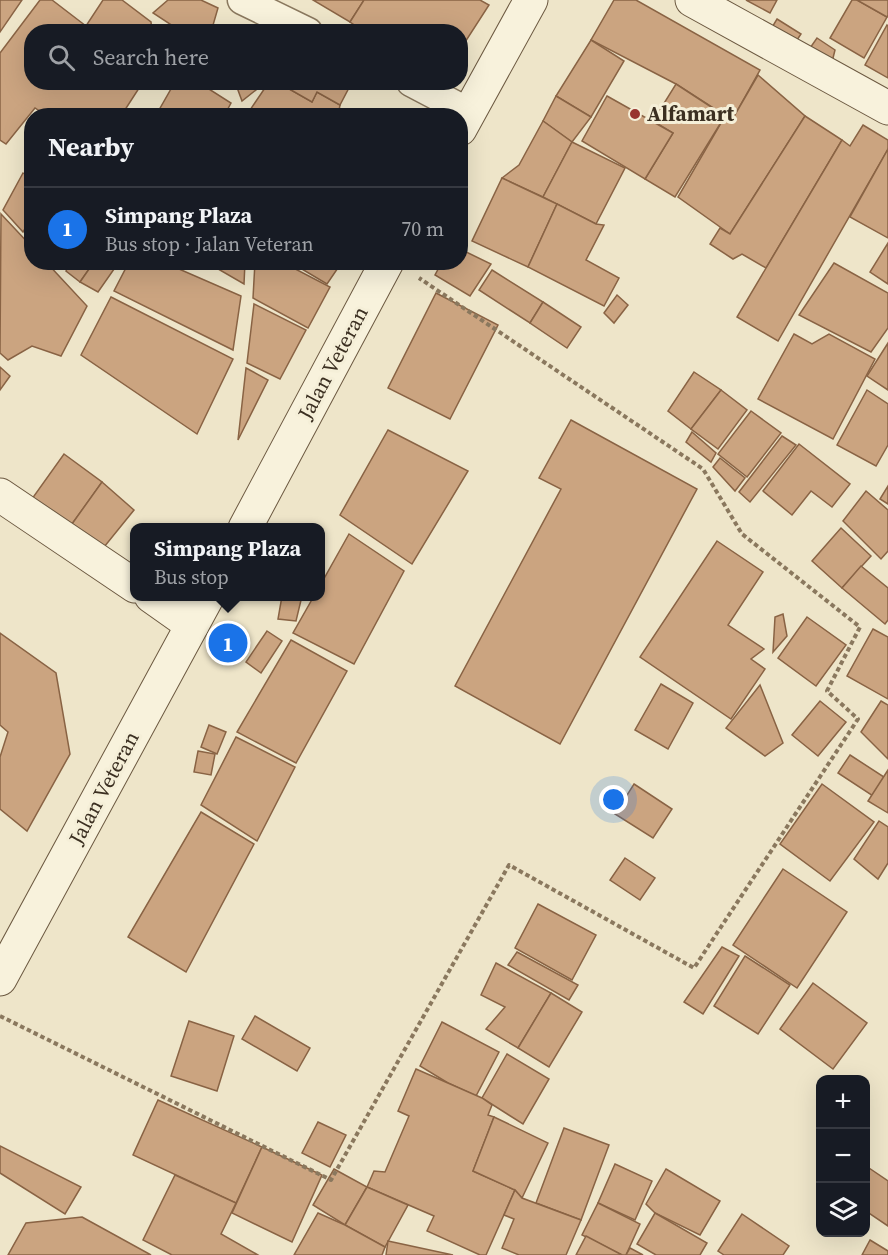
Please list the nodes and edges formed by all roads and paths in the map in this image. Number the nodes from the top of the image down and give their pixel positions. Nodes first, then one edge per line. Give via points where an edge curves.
1 (242, 0) edge
2 (531, 0) edge
3 (692, 0) edge
4 (292, 24) edge
5 (422, 90) edge
6 (447, 108) edge
7 (888, 108) edge
8 (468, 116) edge
9 (383, 270) edge
10 (416, 276) dead end
11 (0, 495) edge
12 (248, 523) edge
13 (130, 583) edge
14 (157, 601) edge
15 (206, 601) edge
16 (192, 625) junction
17 (0, 979) edge
18 (0, 1016) edge

1 - 4 street
2 - 8 main road
3 - 7 main road
5 - 6 street
9 - 12 main road, Jalan Veteran
10 - 18 path via 703,470 742,534 860,627 827,691 858,719 694,968 509,866 331,1180
11 - 13 main road
14 - 16 main road
15 - 16 main road, Jalan Veteran
16 - 17 main road, Jalan Veteran

